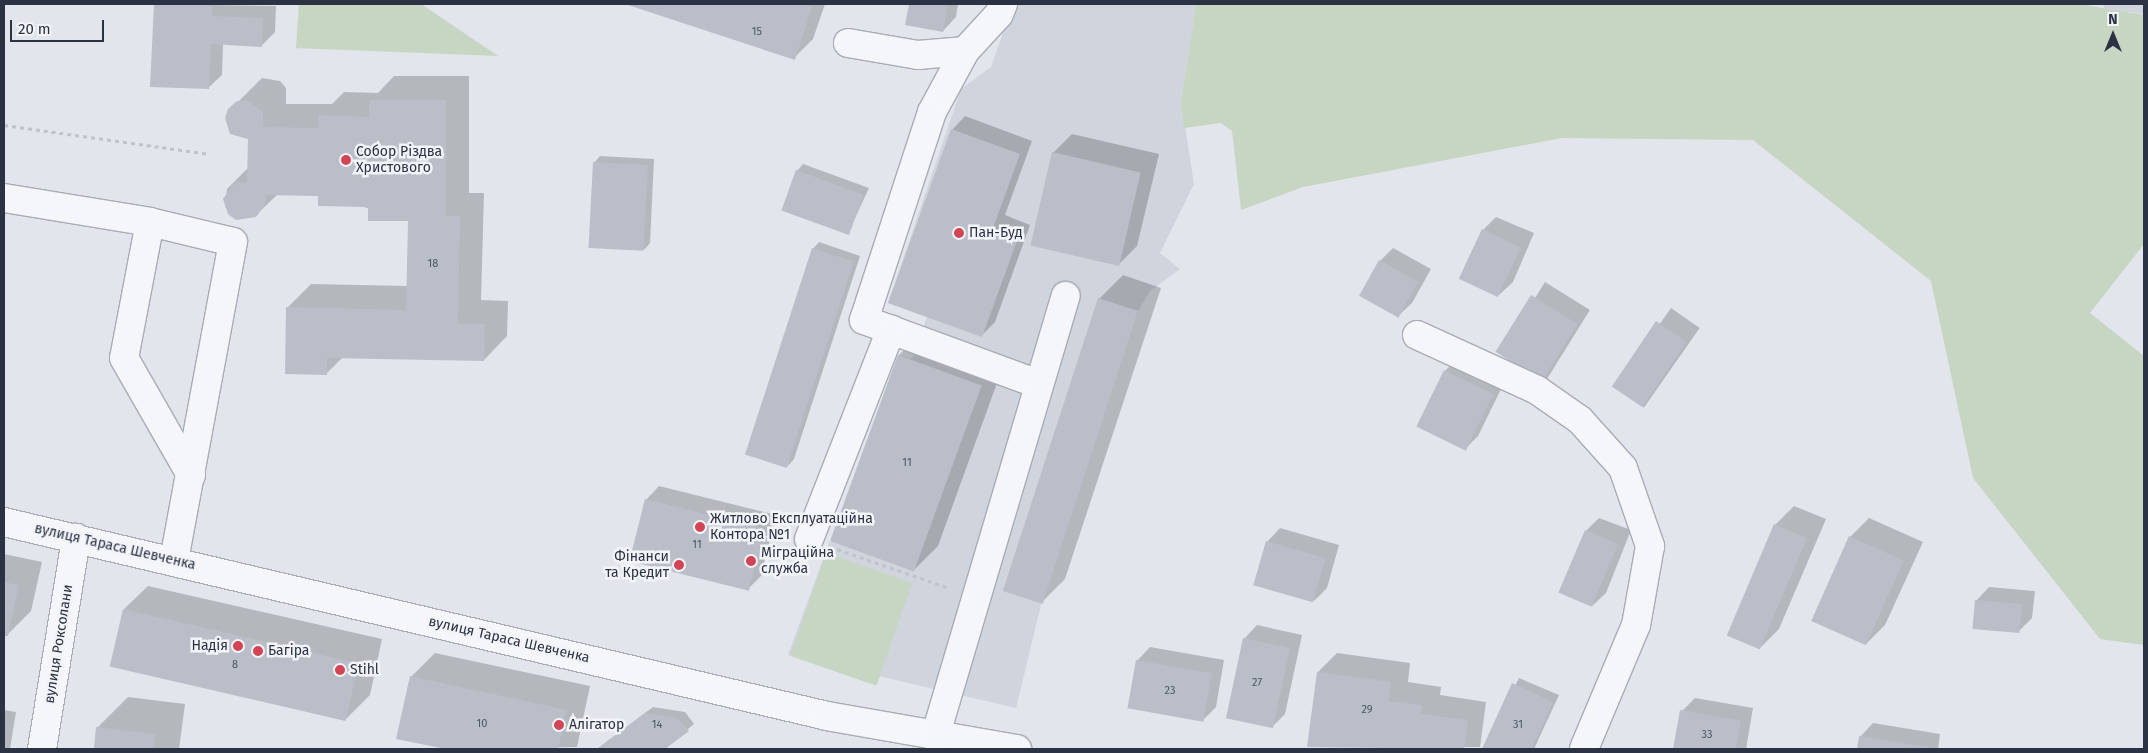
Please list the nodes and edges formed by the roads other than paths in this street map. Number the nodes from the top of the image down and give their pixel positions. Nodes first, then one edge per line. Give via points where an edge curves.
1 (1002, 4) edge
2 (848, 43) dead end
3 (965, 51) junction
4 (4, 198) edge
5 (150, 222) junction
6 (1066, 296) dead end
7 (891, 330) junction
8 (1418, 335) dead end
9 (1038, 384) junction
10 (191, 476) junction
11 (4, 522) edge
12 (76, 538) junction
13 (809, 539) road end
14 (174, 560) junction
15 (936, 737) junction
16 (42, 749) edge
17 (1017, 749) edge
18 (1584, 749) edge

1 - 3 street via 999,14
2 - 3 street via 918,55
3 - 7 street via 932,112 864,320
4 - 5 street
5 - 10 street via 124,358
5 - 10 street via 233,242
6 - 9 street
7 - 9 street
7 - 13 street
8 - 18 street via 1537,390 1580,420 1623,468 1650,546 1636,625
9 - 15 street
10 - 14 street
11 - 12 street, вулиця Тараса Шевченка
12 - 14 street, вулиця Тараса Шевченка
12 - 16 street, вулиця Роксолани
14 - 15 street, вулиця Тараса Шевченка via 827,716
15 - 17 street, вулиця Тараса Шевченка

